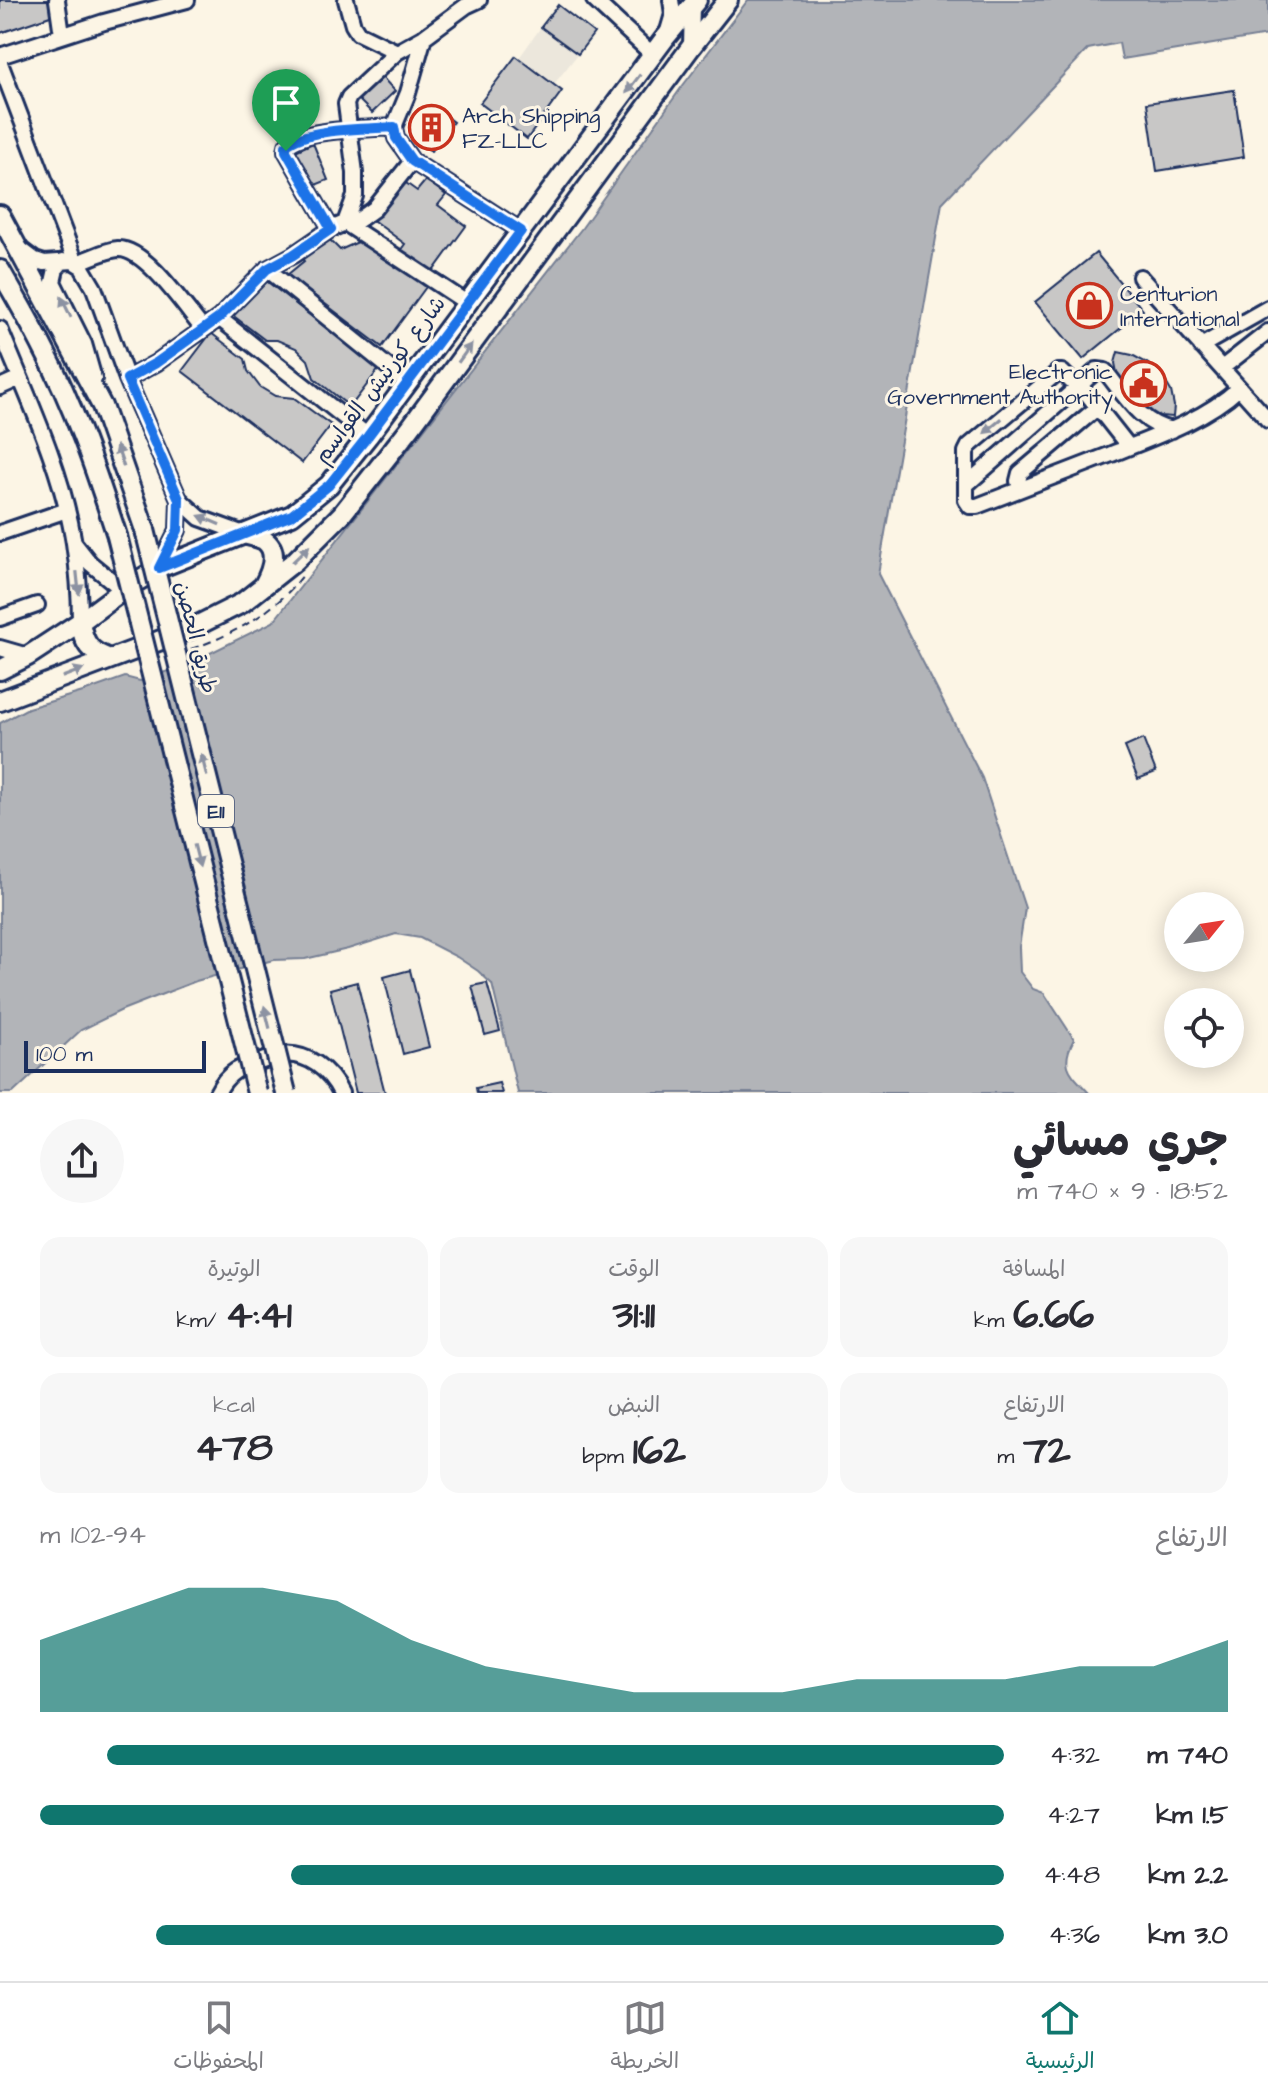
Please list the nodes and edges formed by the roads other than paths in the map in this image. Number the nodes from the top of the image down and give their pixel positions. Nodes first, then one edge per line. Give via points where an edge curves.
1 (57, 0) edge
2 (187, 0) edge
3 (346, 0) edge
4 (479, 0) edge
5 (594, 0) edge
6 (671, 0) edge
7 (728, 0) edge
8 (693, 2) edge
9 (162, 3) edge
10 (62, 35) junction
11 (424, 37) junction
12 (665, 38) junction
13 (691, 47) junction
14 (397, 52) junction
15 (653, 55) junction
16 (0, 56) edge
17 (0, 63) edge
18 (394, 127) junction
19 (349, 131) junction
20 (412, 161) junction
21 (0, 215) edge
22 (338, 226) junction
23 (521, 231) junction
24 (17, 247) junction
25 (70, 262) junction
26 (267, 269) junction
27 (0, 270) edge
28 (1140, 277) dead end
29 (0, 294) edge
30 (467, 303) junction
31 (1268, 308) edge
32 (219, 318) junction
33 (0, 329) edge
34 (203, 329) junction
35 (1268, 332) edge
36 (1201, 346) junction
37 (1222, 368) junction
38 (20, 378) junction
39 (127, 379) junction
40 (408, 383) junction
41 (1078, 386) junction
42 (0, 387) edge
43 (1239, 388) junction
44 (102, 406) junction
45 (1098, 407) junction
46 (1268, 420) edge
47 (1173, 430) junction
48 (368, 436) junction
49 (1129, 447) junction
50 (966, 485) junction
51 (1021, 489) junction
52 (179, 499) junction
53 (67, 510) junction
54 (0, 533) edge
55 (244, 534) junction
56 (117, 536) junction
57 (74, 543) junction
58 (159, 568) junction
59 (263, 588) junction
60 (123, 590) junction
61 (37, 605) dead end
62 (0, 618) edge
63 (80, 622) junction
64 (0, 648) edge
65 (28, 656) junction
66 (110, 659) junction
67 (0, 670) edge
68 (0, 701) edge
69 (217, 1093) edge
70 (257, 1093) edge
71 (286, 1093) edge
72 (341, 1093) edge

1 - 10 street
2 - 9 street
3 - 14 street via 358,33
4 - 11 street
5 - 15 street
6 - 12 street via 673,14
7 - 13 main road
8 - 12 main road, شارع كورنيش القواسم
8 - 13 street
9 - 10 street
10 - 16 street
11 - 14 street
11 - 18 street
12 - 15 main road, شارع كورنيش القواسم
59 -> 13 main road via 342,514
14 - 19 street via 349,97
15 -> 23 main road, شارع كورنيش القواسم
17 - 25 street
18 - 19 street
18 - 20 street
19 - 22 street via 355,196
19 - 22 street via 328,131 286,146
20 - 22 street via 374,209 356,222
20 - 23 street
21 - 24 main road, طريق الحصن / E11
22 - 26 street
22 - 30 street
23 - 30 main road, شارع كورنيش القواسم
24 - 25 street via 44,263
24 - 44 main road, طريق الحصن / E11
25 - 34 street via 115,249 131,253 154,268
25 - 39 street via 89,276
44 -> 25 street via 84,344 53,282 56,269
26 - 32 street
26 - 40 street
27 - 56 main road, E11 via 70,407
28 - 36 street
29 - 56 main road via 36,353
30 - 40 main road, شارع كورنيش القواسم
31 - 36 street
32 - 34 street
32 - 48 street
33 - 38 street
34 - 39 street
35 - 37 street
36 - 37 street
37 - 43 street
38 - 42 street
38 - 53 street
39 - 52 street
40 - 48 main road, شارع كورنيش القواسم
41 - 45 street
41 - 47 street via 1103,370 1147,420
41 - 50 street
41 -> 50 street via 1056,373 969,446
43 - 46 street
43 - 47 street
71 -> 44 main road, طريق الحصن / E11, bridge via 145,530
45 - 49 street
45 - 51 street via 1020,473
47 - 49 street
48 - 55 main road, شارع كورنيش القواسم via 329,485 292,515
49 - 51 street
50 - 51 street via 966,500 973,507
55 -> 52 street via 200,518
52 - 58 street via 178,530
53 - 54 street
53 - 57 street
55 - 58 main road, شارع كورنيش القواسم
55 - 59 main road via 270,547 272,570
56 -> 70 main road, E11, bridge
57 - 60 street
57 -> 63 street
58 - 60 main road, شارع كورنيش القواسم
59 - 66 main road via 190,629
60 - 63 main road, شارع كورنيش القواسم
61 - 62 street
63 - 65 main road, شارع كورنيش القواسم
63 - 66 main road via 86,645
64 - 65 street
65 - 67 main road, شارع كورنيش القواسم
68 -> 66 main road
69 - 72 street via 238,1068 283,1054 307,1058 326,1070

